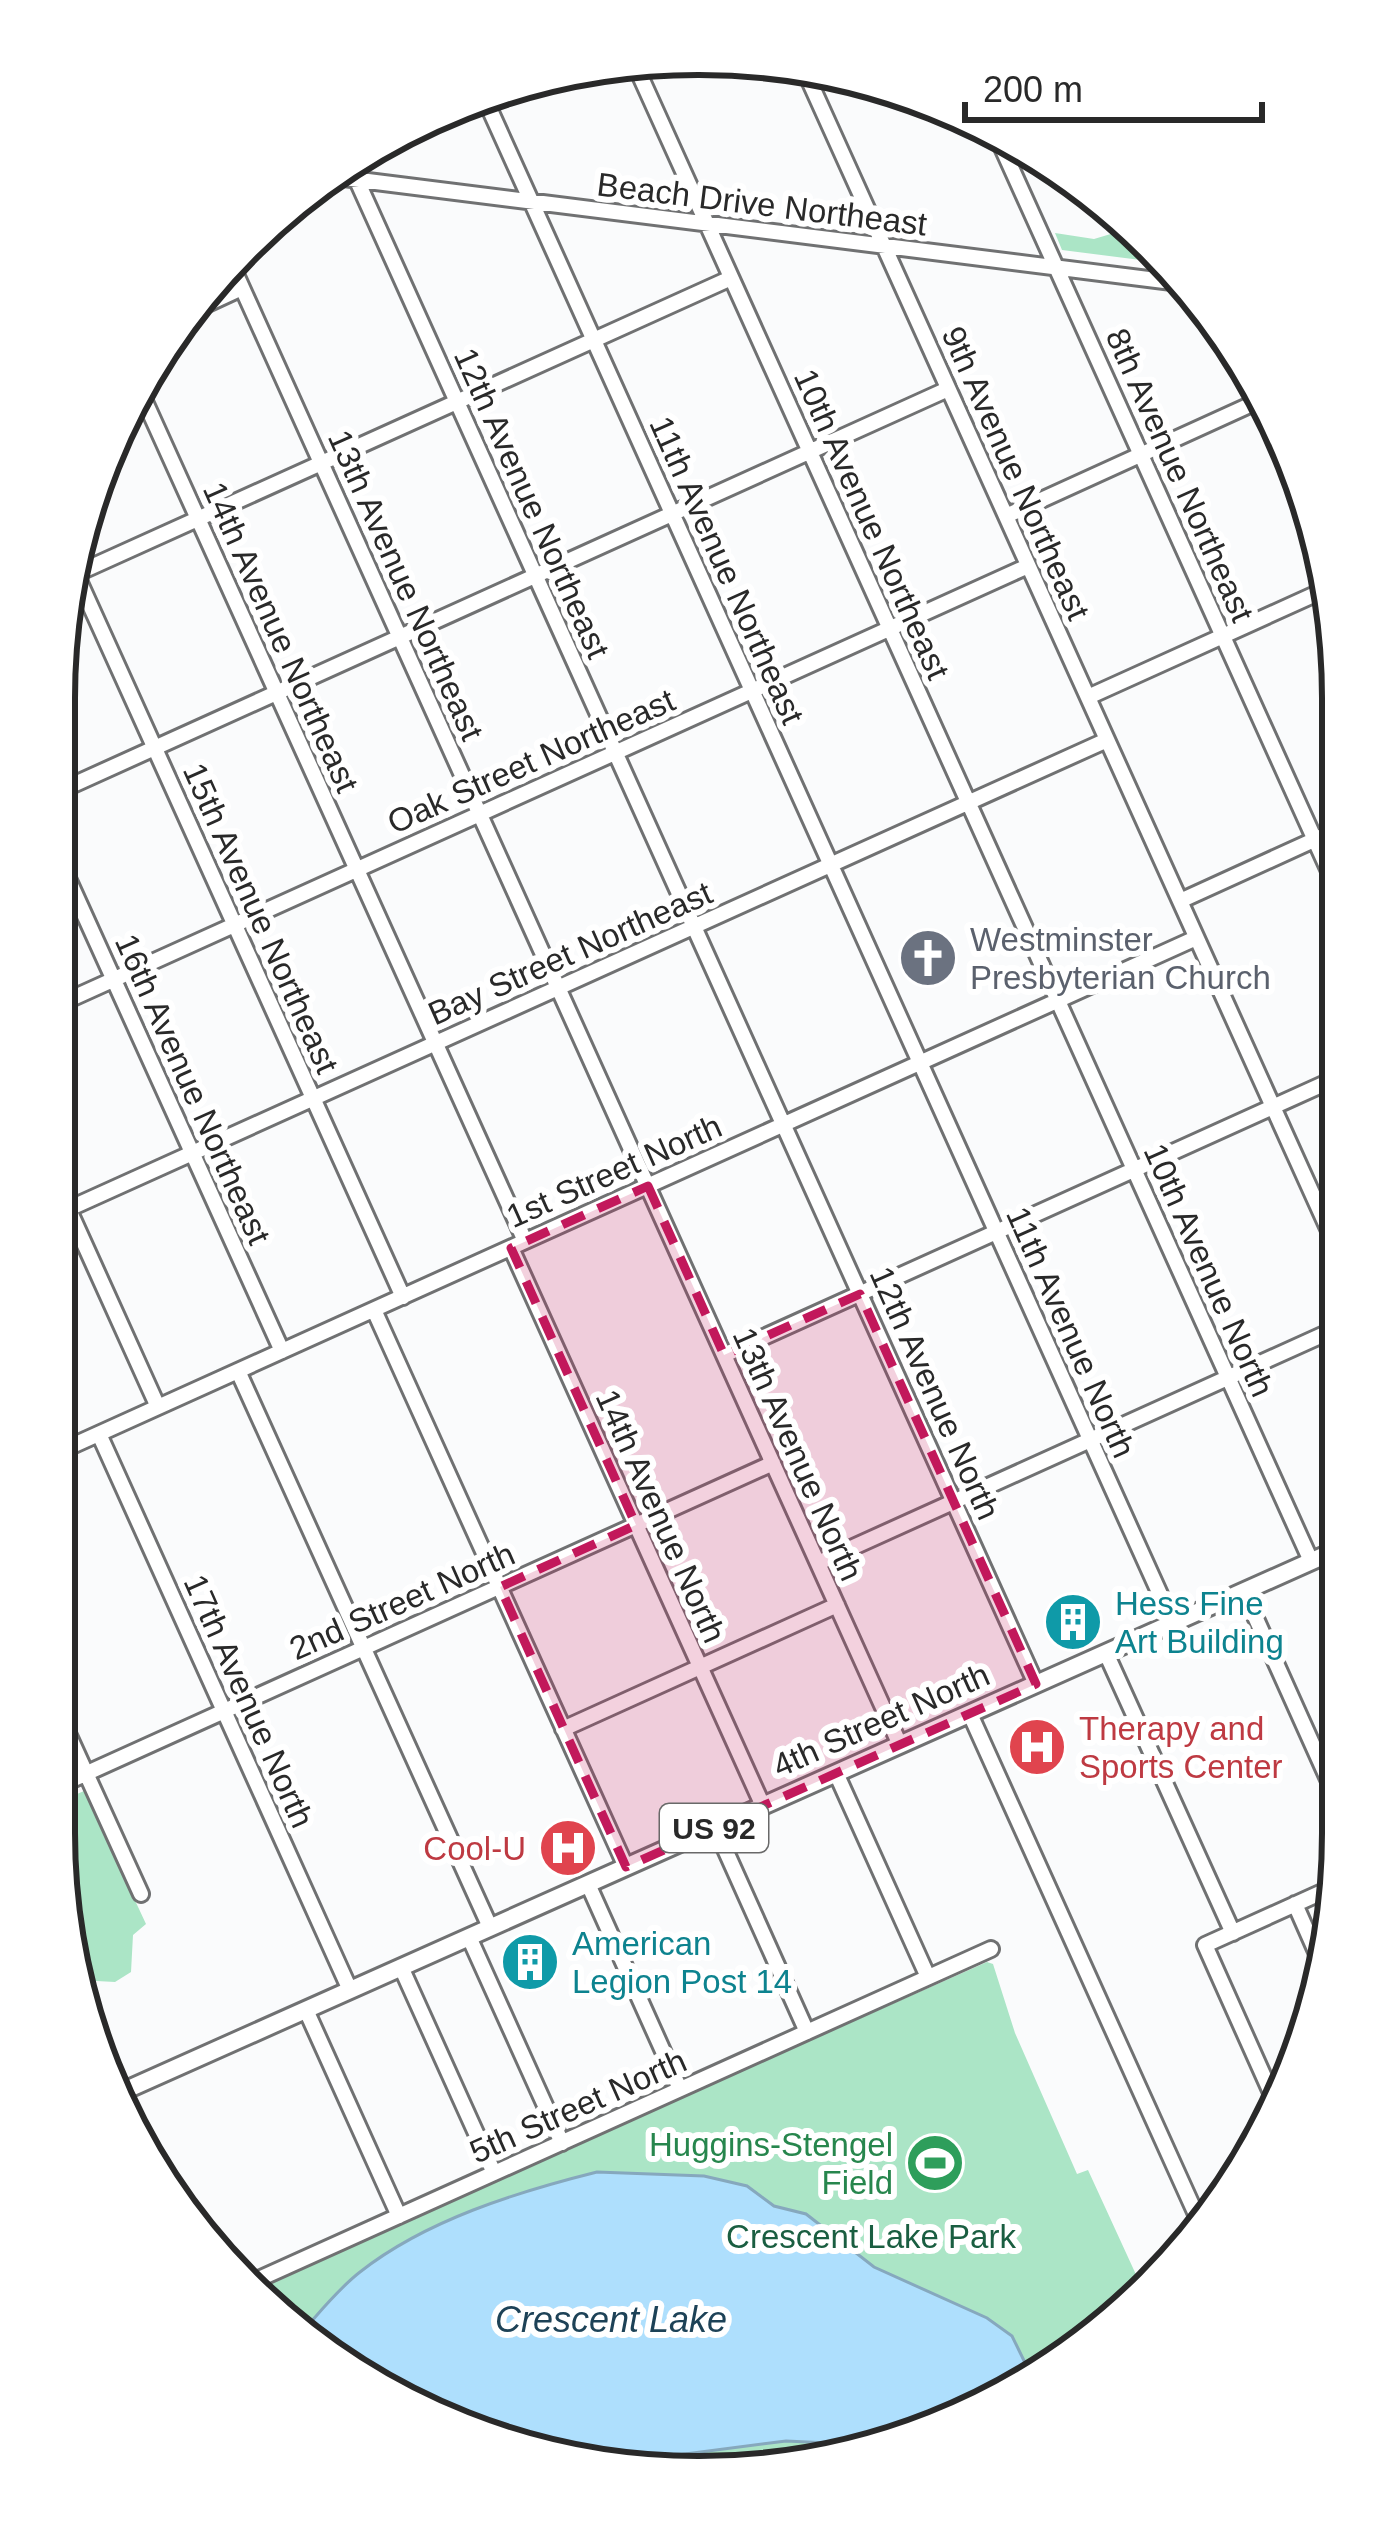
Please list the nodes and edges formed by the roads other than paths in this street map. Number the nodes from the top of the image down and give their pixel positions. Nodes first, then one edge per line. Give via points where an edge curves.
1 (641, 78) edge
2 (811, 85) edge
3 (490, 111) edge
4 (1007, 157) edge
5 (362, 174) edge
6 (356, 178) edge
7 (530, 200) junction
8 (708, 225) junction
9 (884, 246) junction
10 (1056, 267) junction
11 (731, 278) junction
12 (238, 279) edge
13 (1161, 280) edge
14 (242, 288) junction
15 (221, 298) edge
16 (593, 340) junction
17 (949, 389) junction
18 (457, 401) junction
19 (1249, 406) edge
20 (148, 407) edge
21 (810, 452) junction
22 (1141, 454) junction
23 (321, 463) junction
24 (672, 514) junction
25 (1006, 516) junction
26 (198, 519) junction
27 (90, 564) edge
28 (1028, 566) junction
29 (536, 575) junction
30 (1313, 595) edge
31 (84, 596) edge
32 (890, 628) junction
33 (1223, 636) junction
34 (400, 637) junction
35 (752, 691) junction
36 (277, 693) junction
37 (1088, 697) junction
38 (1107, 740) junction
39 (154, 748) junction
40 (616, 753) junction
41 (75, 784) edge
42 (968, 802) junction
43 (480, 814) junction
44 (1322, 837) edge
45 (1315, 840) junction
46 (1322, 855) edge
47 (831, 865) junction
48 (357, 870) junction
49 (75, 894) edge
50 (1180, 901) junction
51 (235, 925) junction
52 (694, 927) junction
53 (1196, 938) junction
54 (114, 980) junction
55 (558, 988) junction
56 (75, 997) edge
57 (1058, 1000) junction
58 (435, 1043) junction
59 (920, 1063) junction
60 (1322, 1085) edge
61 (313, 1099) junction
62 (1273, 1107) junction
63 (784, 1124) junction
64 (192, 1153) junction
65 (1134, 1170) junction
66 (648, 1186) junction
67 (75, 1206) edge
68 (1322, 1215) edge
69 (996, 1232) junction
70 (75, 1238) edge
71 (518, 1245) junction
72 (860, 1294) junction
73 (403, 1297) junction
74 (374, 1310) junction
75 (1322, 1335) edge
76 (282, 1351) junction
77 (724, 1355) junction
78 (238, 1371) junction
79 (1228, 1378) junction
80 (158, 1407) junction
81 (99, 1434) junction
82 (1090, 1440) junction
83 (75, 1445) edge
84 (773, 1463) junction
85 (954, 1502) junction
86 (636, 1526) junction
87 (1322, 1557) edge
88 (1311, 1562) junction
89 (818, 1563) junction
90 (500, 1587) junction
91 (1244, 1592) junction
92 (837, 1605) junction
93 (1173, 1623) junction
94 (364, 1648) junction
95 (1106, 1653) junction
96 (700, 1667) junction
97 (1036, 1684) junction
98 (224, 1712) junction
99 (970, 1714) junction
100 (563, 1729) junction
101 (900, 1745) junction
102 (75, 1750) edge
103 (1322, 1766) edge
104 (836, 1773) junction
105 (86, 1774) junction
106 (75, 1779) edge
107 (763, 1806) junction
108 (715, 1828) junction
109 (626, 1867) junction
110 (588, 1884) junction
111 (1319, 1893) edge
112 (140, 1894) dead end
113 (1295, 1904) junction
114 (490, 1928) junction
115 (1233, 1933) junction
116 (469, 1937) junction
117 (1312, 1943) edge
118 (991, 1948) dead end
119 (400, 1967) junction
120 (928, 1977) junction
121 (350, 1990) junction
122 (306, 2010) junction
123 (807, 2032) junction
124 (1268, 2086) edge
125 (130, 2088) edge
126 (680, 2089) junction
127 (562, 2143) junction
128 (494, 2173) junction
129 (1194, 2211) edge
130 (399, 2216) junction
131 (263, 2278) edge

1 - 8 street, 10th Avenue Northeast
2 - 9 street, 9th Avenue Northeast
3 - 7 street, 11th Avenue Northeast
4 - 10 street, 8th Avenue Northeast
5 - 7 street, Beach Drive Northeast
6 - 18 street, 12th Avenue Northeast
7 - 8 street, Beach Drive Northeast
7 - 16 street, 11th Avenue Northeast
8 - 9 street, Beach Drive Northeast
8 - 11 street, 10th Avenue Northeast
9 - 10 street, Beach Drive Northeast
9 - 17 street, 9th Avenue Northeast
10 - 13 street, Beach Drive Northeast
10 - 22 street, 8th Avenue Northeast
11 - 16 street
11 - 21 street, 10th Avenue Northeast
12 - 14 street, 13th Avenue Northeast
14 - 15 street
14 - 23 street, 13th Avenue Northeast
16 - 18 street
16 - 24 street, 11th Avenue Northeast
17 - 21 street
17 - 25 street, 9th Avenue Northeast
18 - 23 street
18 - 29 street, 12th Avenue Northeast
19 - 22 street
20 - 26 street, 14th Avenue Northeast
21 - 24 street
21 - 32 street, 10th Avenue Northeast
22 - 25 street
22 - 33 street, 8th Avenue Northeast
23 - 26 street
23 - 34 street, 13th Avenue Northeast
24 - 29 street
24 - 35 street, 11th Avenue Northeast
25 - 28 street, 9th Avenue Northeast
26 - 27 street
26 - 36 street, 14th Avenue Northeast
28 - 32 street, Oak Street Northeast
28 - 37 street, 9th Avenue Northeast
29 - 34 street
29 - 40 street, 12th Avenue Northeast
30 - 33 street
31 - 39 street, 15th Avenue Northeast
32 - 35 street, Oak Street Northeast
32 - 42 street, 10th Avenue Northeast
33 - 37 street
33 - 45 street, 8th Avenue Northeast
34 - 36 street
34 - 43 street, 13th Avenue Northeast
35 - 40 street, Oak Street Northeast
35 - 47 street, 11th Avenue Northeast
36 - 39 street
36 - 48 street, 14th Avenue Northeast
37 - 38 street, 9th Avenue Northeast
38 - 42 street, Bay Street Northeast
38 - 50 street, 9th Avenue Northeast
39 - 41 street
39 - 51 street, 15th Avenue Northeast
40 - 43 street, Oak Street Northeast
40 - 52 street, 12th Avenue Northeast
42 - 47 street, Bay Street Northeast
42 - 57 street, 10th Avenue Northeast
43 - 48 street, Oak Street Northeast
43 - 55 street, 13th Avenue Northeast
44 - 45 street
45 - 46 street, 8th Avenue Northeast
45 - 50 street
47 - 52 street, Bay Street Northeast
47 - 59 street, 11th Avenue Northeast
48 - 51 street, Oak Street Northeast
48 - 58 street, 14th Avenue Northeast
49 - 54 street, 16th Avenue Northeast
50 - 53 street, 9th Avenue Northeast
51 - 54 street, Oak Street Northeast
51 - 61 street, 15th Avenue Northeast
52 - 55 street, Bay Street Northeast
52 - 63 street, 12th Avenue Northeast
53 - 57 street, 1st Street North
53 - 62 street, 9th Avenue Northeast
54 - 56 street, Oak Street Northeast
54 - 64 street, 16th Avenue Northeast
55 - 58 street, Bay Street Northeast
55 - 66 street, 13th Avenue Northeast
57 - 59 street, 1st Street North
57 - 65 street, 10th Avenue North
58 - 61 street, Bay Street Northeast
58 - 71 street, 14th Avenue Northeast
59 - 63 street, 1st Street North
59 - 69 street, 11th Avenue North
60 - 62 street
61 - 64 street, Bay Street Northeast
61 - 73 street, 15th Avenue Northeast
62 - 65 street
62 - 68 street, 9th Avenue Northeast
63 - 66 street, 1st Street North
63 - 72 street, 12th Avenue North
64 - 67 street, Bay Street Northeast
64 - 76 street, 16th Avenue Northeast
65 - 69 street
65 - 79 street, 10th Avenue North
66 - 71 street, 1st Street North
66 - 77 street, 13th Avenue North
69 - 72 street
69 - 82 street, 11th Avenue North
70 - 80 street
71 - 73 street, 1st Street North
71 - 86 street, 14th Avenue North
72 - 77 street
72 - 85 street, 12th Avenue North
73 - 74 street, 1st Street North
74 - 76 street, 1st Street North
74 - 90 street
75 - 79 street
76 - 78 street, 1st Street North
77 - 84 street, 13th Avenue North
78 - 80 street, 1st Street North
78 - 94 street
79 - 82 street
79 - 88 street, 10th Avenue North
80 - 81 street, 1st Street North
81 - 83 street, 1st Street North
81 - 98 street, 17th Avenue North
82 - 85 street
82 - 93 street, 11th Avenue North
84 - 86 street, 2nd Street North
84 - 89 street, 13th Avenue North
85 - 89 street
85 - 97 street, 12th Avenue North
86 - 90 street, 2nd Street North
86 - 96 street, 14th Avenue North
87 - 88 main road, 4th Street North / US 92
88 - 91 main road, 4th Street North / US 92
89 - 92 street, 13th Avenue North
90 - 94 street, 2nd Street North
90 - 100 street
91 - 93 main road, 4th Street North / US 92
91 - 103 street
92 - 96 street
92 - 101 street, 13th Avenue North
93 - 95 main road, 4th Street North / US 92
94 - 98 street, 2nd Street North
94 - 114 street
95 - 97 main road, 4th Street North / US 92
95 - 115 street
96 - 100 street
96 - 107 street, 14th Avenue North
97 - 99 main road, 4th Street North / US 92
98 - 105 street, 2nd Street North
98 - 121 street, 17th Avenue North
99 - 101 main road, 4th Street North / US 92
99 - 129 street
100 - 109 street
101 - 104 main road, 4th Street North / US 92
102 - 105 street
104 - 107 main road, 4th Street North / US 92
104 - 120 street
105 - 106 street, 2nd Street North
105 - 112 street
107 - 108 main road, 4th Street North / US 92
108 - 109 main road, 4th Street North / US 92
108 - 123 street
109 - 110 main road, 4th Street North / US 92
110 - 114 main road, 4th Street North / US 92
110 - 126 street
111 - 113 street
113 - 115 street
113 - 117 street
114 - 116 main road, 4th Street North / US 92
115 - 124 street via 1205,1945
116 - 119 main road, 4th Street North / US 92
116 - 127 street
118 - 120 street, 5th Street North
119 - 121 main road, 4th Street North / US 92
119 - 128 street
120 - 123 street, 5th Street North
121 - 122 main road, 4th Street North / US 92
122 - 125 main road, 4th Street North / US 92
122 - 130 street
123 - 126 street, 5th Street North
126 - 127 street, 5th Street North
127 - 128 street, 5th Street North
128 - 130 street, 5th Street North
130 - 131 street, 5th Street North

